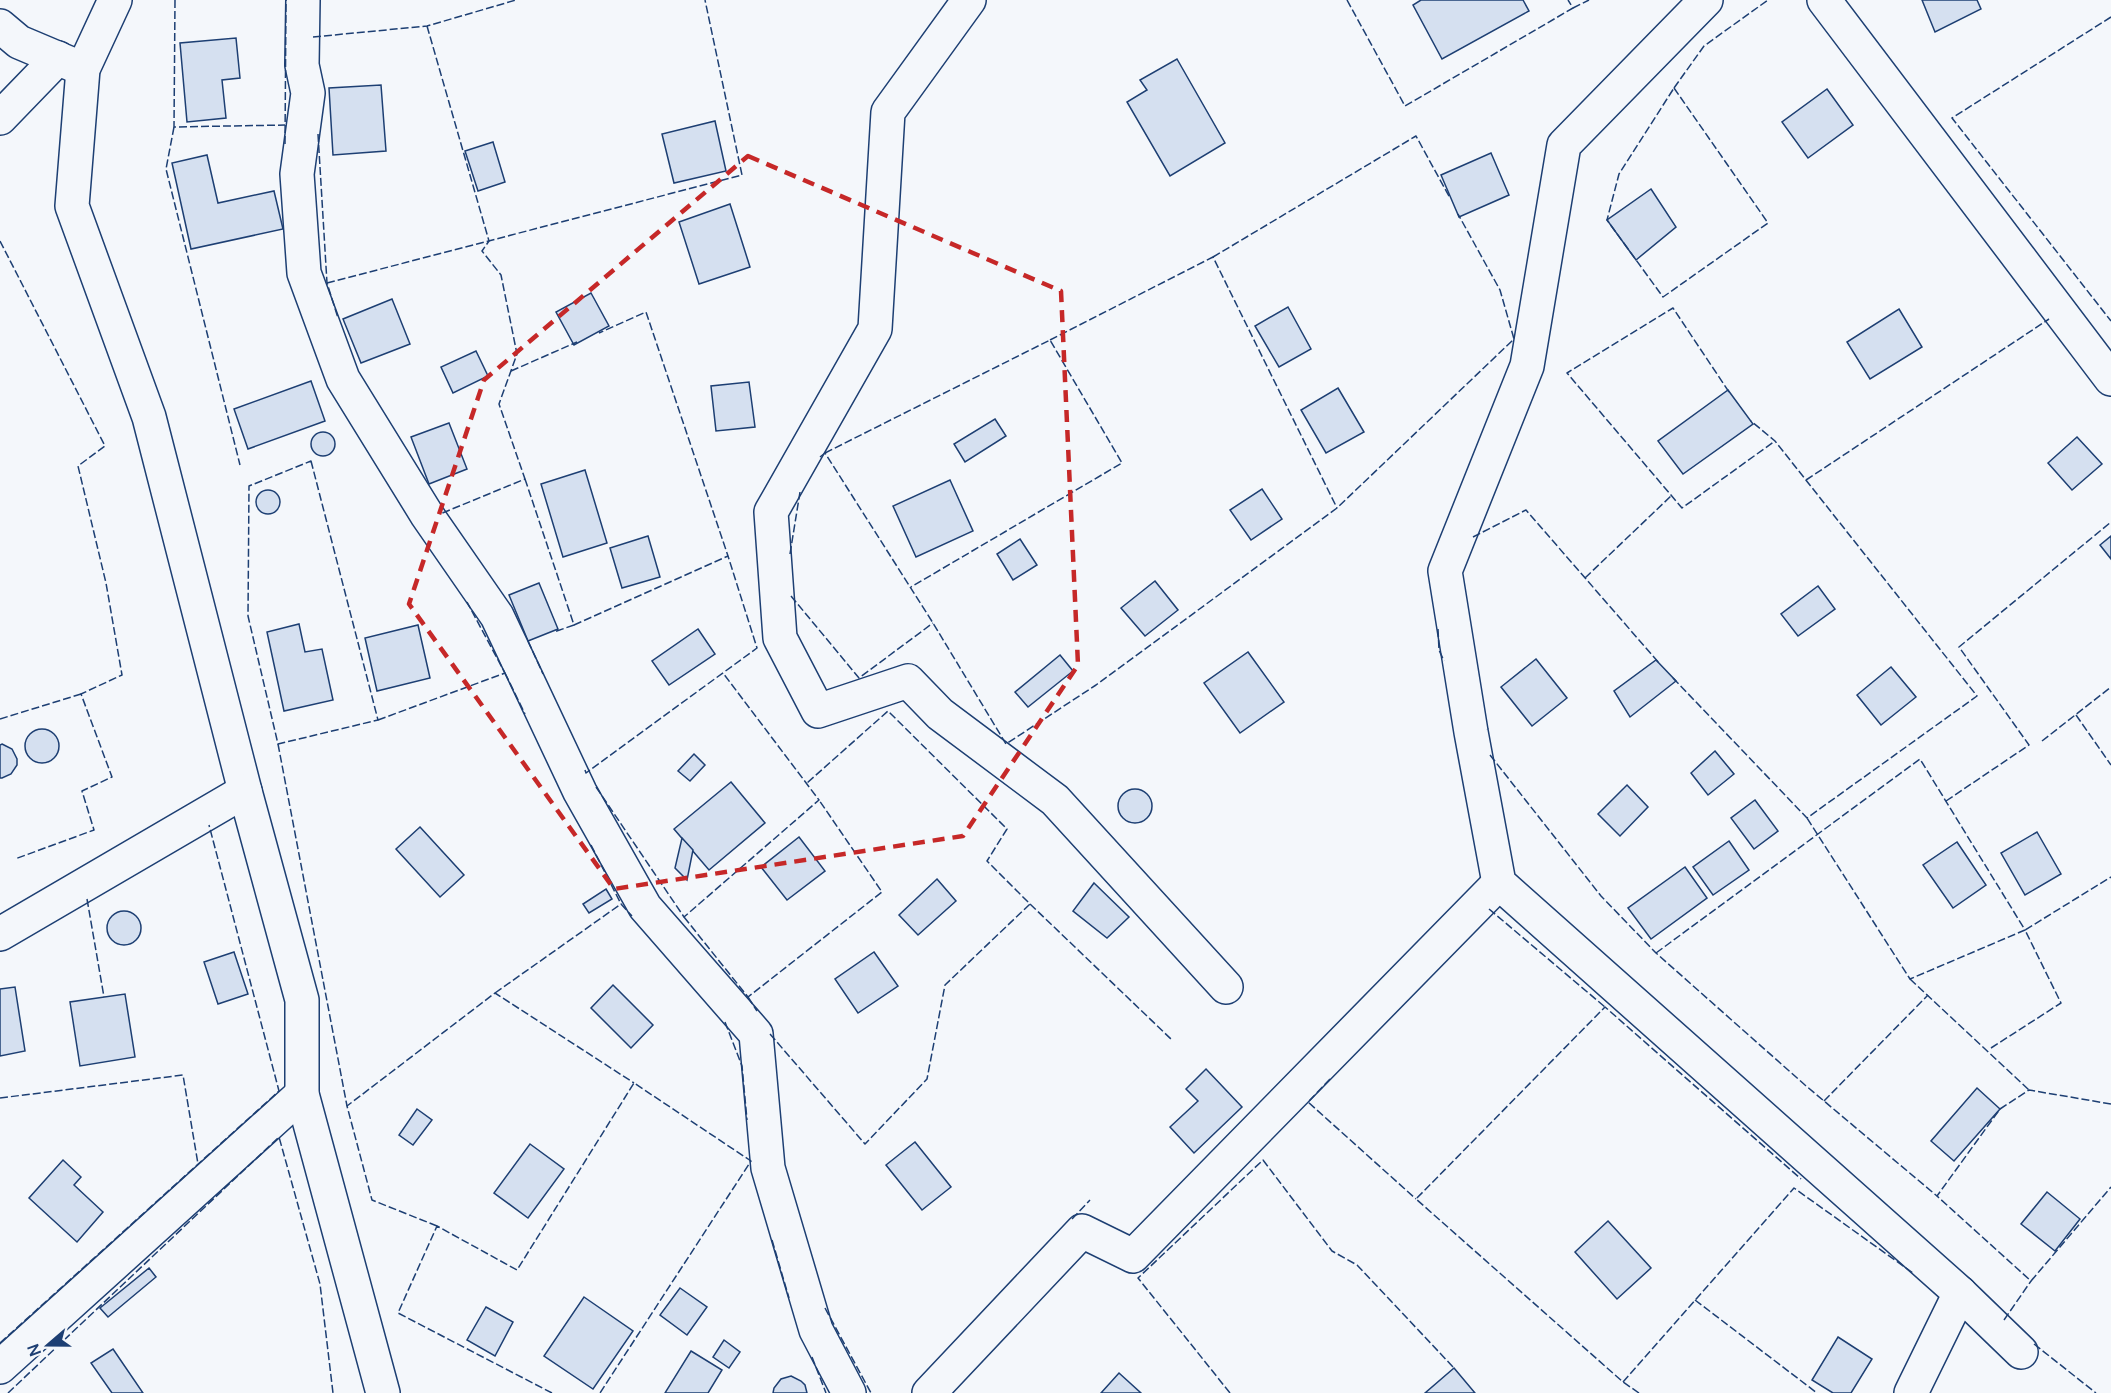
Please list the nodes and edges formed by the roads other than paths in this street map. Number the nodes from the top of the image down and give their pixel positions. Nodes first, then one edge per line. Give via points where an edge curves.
1 (115, 0) edge
2 (303, 0) edge
3 (969, 0) edge
4 (1706, 0) edge
5 (1824, 0) edge
6 (0, 26) edge
7 (70, 64) junction
8 (0, 118) edge
9 (2111, 379) edge
10 (245, 791) junction
11 (1499, 883) junction
12 (0, 934) edge
13 (1226, 987) dead end
14 (302, 1094) junction
15 (1960, 1293) junction
16 (2021, 1352) dead end
17 (0, 1367) edge
18 (383, 1393) edge
19 (849, 1393) edge
20 (929, 1393) edge
21 (1911, 1393) edge

1 - 7 street
2 - 19 street via 302,65 308,93 297,174 304,273 343,379 427,515 497,616 580,792 645,907 756,1034 768,1168 816,1330
3 - 13 street via 888,112 875,329 771,512 780,638 818,711 908,681 940,714 1055,800
4 - 11 street via 1564,145 1527,366 1445,571
5 - 9 street
6 - 7 street via 19,42
7 - 8 street
7 - 10 street via 72,206 149,417
10 - 12 street
10 - 14 street via 302,1000
11 - 15 street
11 - 20 street via 1133,1256 1082,1231
14 - 17 street
14 - 18 street
15 - 16 street
15 - 21 street

